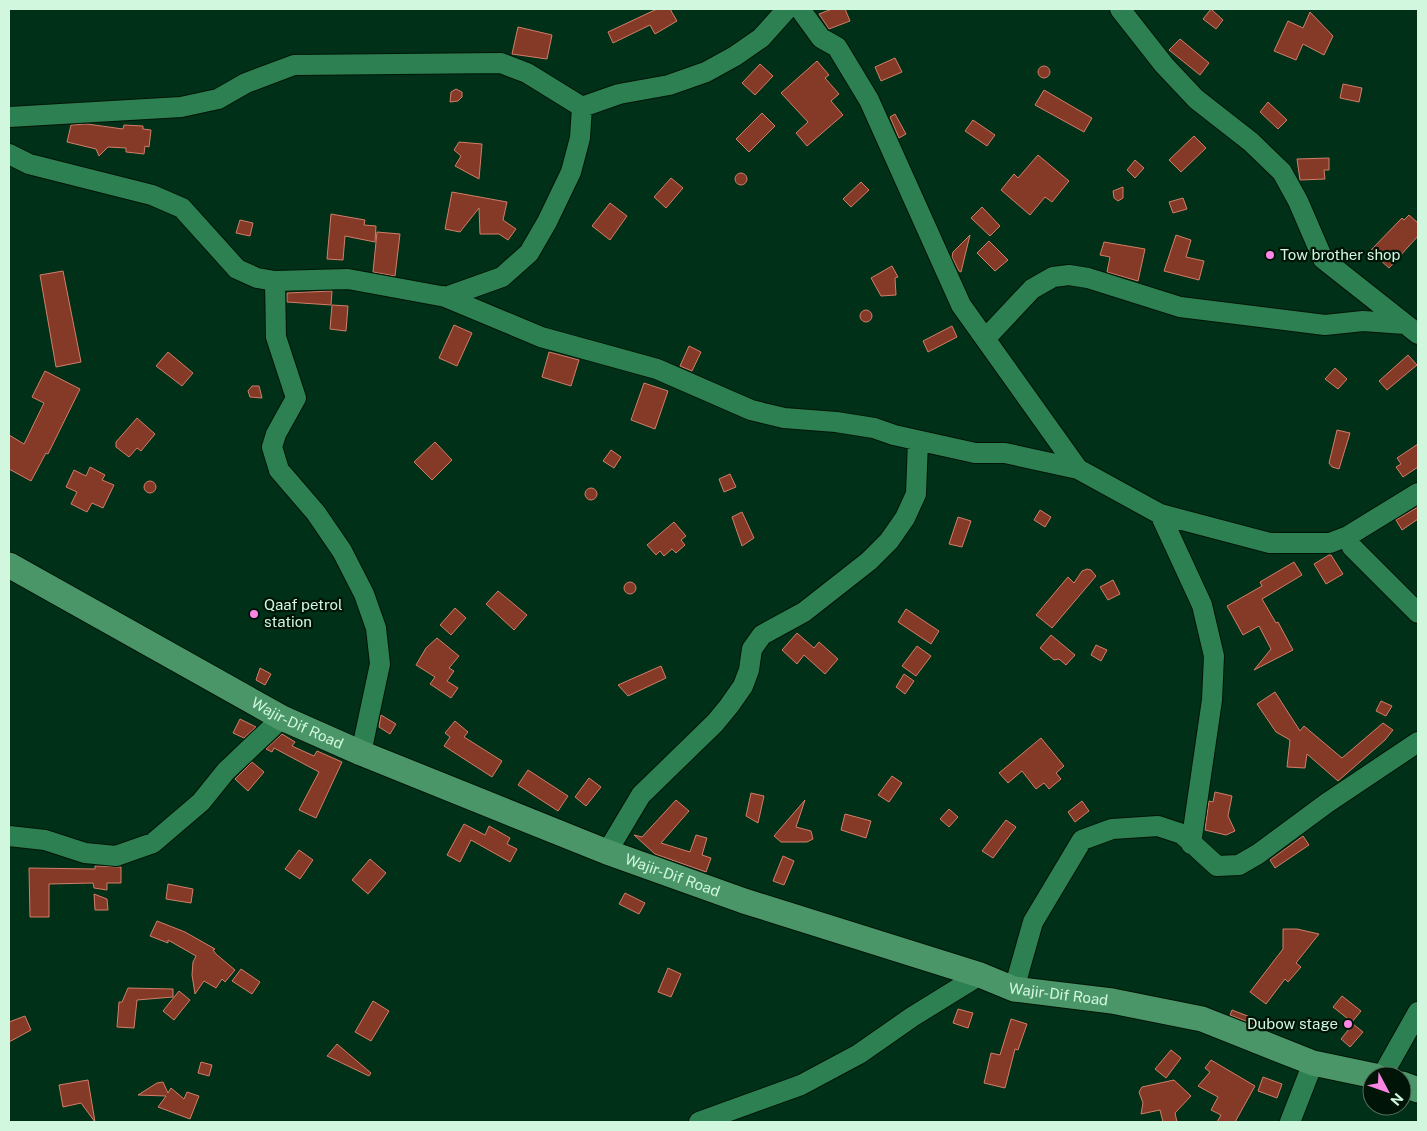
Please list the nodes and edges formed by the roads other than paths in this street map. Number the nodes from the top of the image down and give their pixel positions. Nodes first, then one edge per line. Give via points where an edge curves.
1 (787, 9) edge
2 (800, 9) edge
3 (1120, 9) edge
4 (582, 107) junction
5 (9, 117) edge
6 (9, 154) edge
7 (275, 281) junction
8 (443, 296) junction
9 (1412, 329) edge
10 (985, 339) junction
11 (918, 441) junction
12 (1078, 469) junction
13 (1418, 493) edge
14 (1160, 514) junction
15 (1348, 536) junction
16 (9, 565) edge
17 (1418, 613) edge
18 (282, 718) junction
19 (1418, 742) edge
20 (362, 753) junction
21 (9, 836) edge
22 (1191, 844) junction
23 (607, 852) junction
24 (980, 975) junction
25 (1014, 988) junction
26 (1418, 1012) edge
27 (1313, 1063) junction
28 (1388, 1066) edge
29 (1362, 1073) edge
30 (699, 1122) edge
31 (1290, 1122) edge

1 - 4 street via 761,38 706,72
2 - 10 street via 821,38 836,47 869,100 961,305
3 - 9 street via 1164,65 1196,99 1251,142 1282,172 1323,259
4 - 5 street via 527,72 501,63 294,65 246,83 218,98 180,107
4 - 8 street via 580,138 571,172 529,252 502,277
6 - 7 street via 29,164 152,195 182,208 237,269 257,278
7 - 8 street via 348,279
7 - 20 street via 276,337 296,398 272,447 279,470 316,512 342,551 364,594 376,628 380,664
8 - 11 street via 542,337 657,369 751,410 784,418 874,428
9 - 10 street via 1363,321 1325,325 1180,307 1069,275 1053,277 1032,290
10 - 12 street
11 - 12 street via 975,453 1006,453
11 - 23 street via 916,494 889,541 804,612 762,635 752,649 743,686 729,706 642,795
12 - 14 street
13 - 15 street
14 - 15 street via 1270,543 1330,543
14 - 22 street via 1202,605 1214,656 1212,700
15 - 17 street via 1352,548
16 - 18 main road, Wajir-Dif Road
18 - 20 main road, Wajir-Dif Road
18 - 21 street via 226,772 201,802 153,843 116,856 85,853 45,840
19 - 22 street via 1239,865 1217,866
20 - 23 main road, Wajir-Dif Road
22 - 25 street via 1182,834 1158,826 1112,829 1082,840 1033,922
23 - 24 main road, Wajir-Dif Road via 744,901
24 - 25 main road, Wajir-Dif Road
24 - 30 street via 859,1054 801,1085
25 - 27 main road, Wajir-Dif Road via 1112,1001 1202,1020
26 - 28 street
27 - 29 main road, Wajir-Dif Road
27 - 31 street

